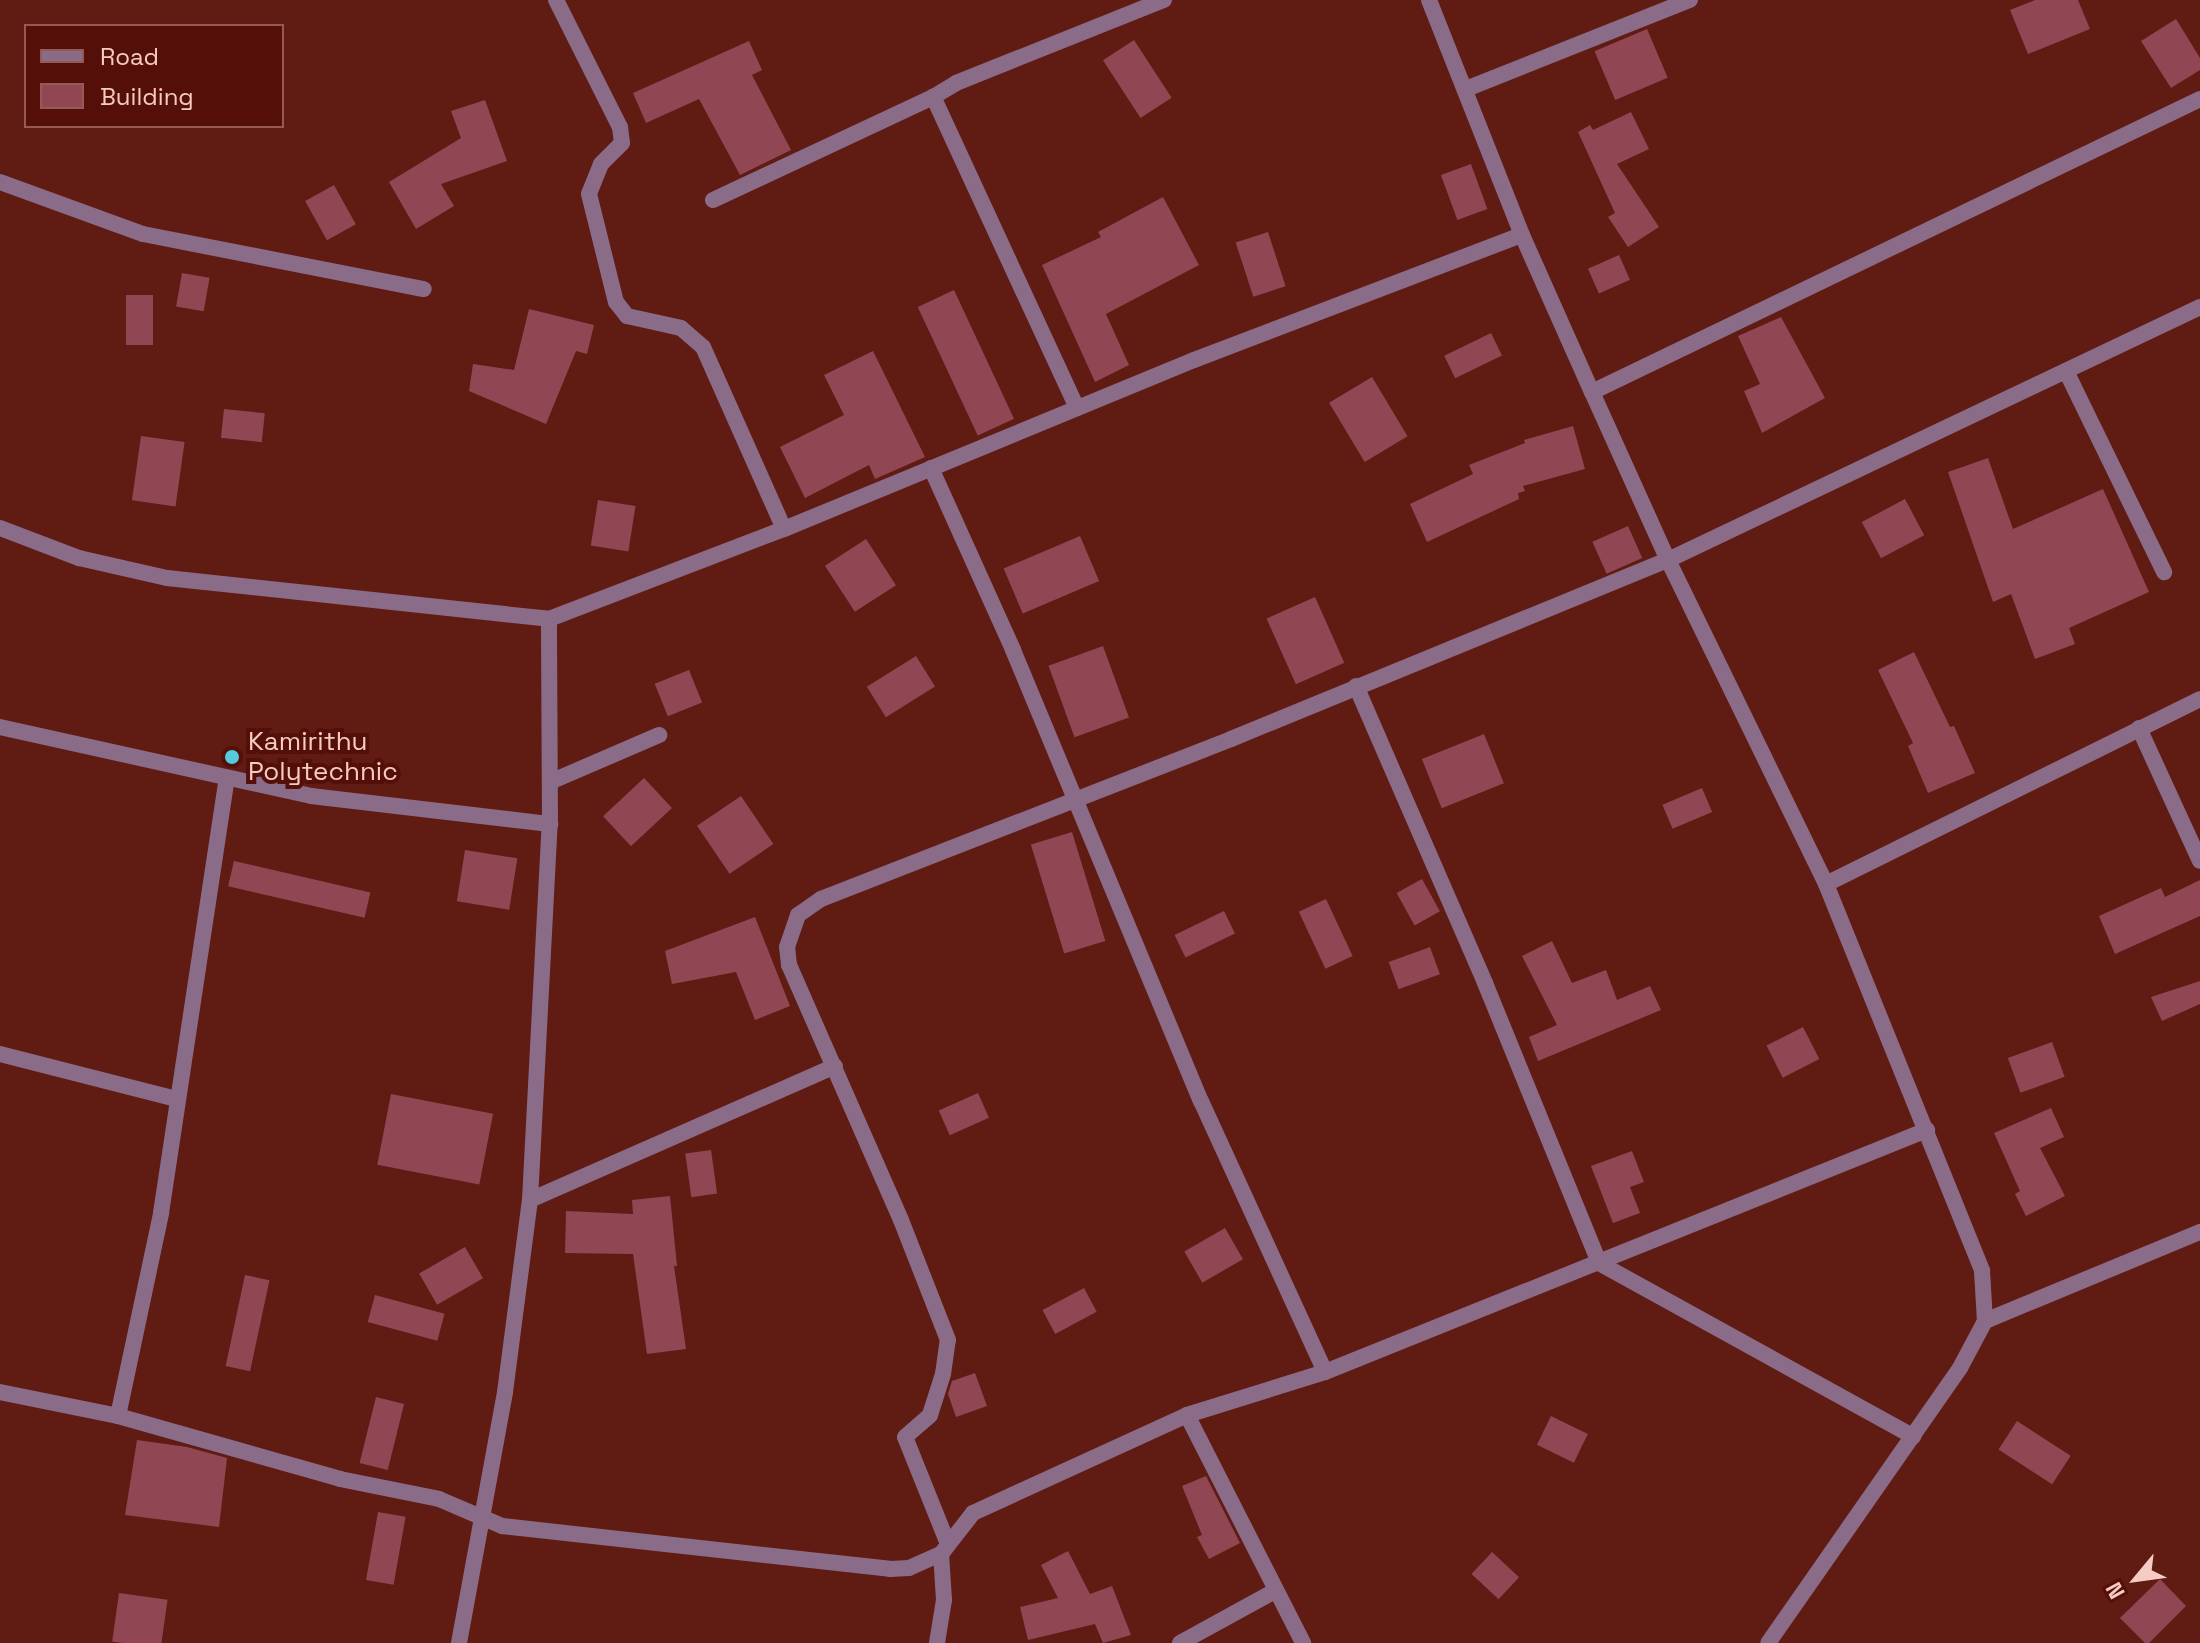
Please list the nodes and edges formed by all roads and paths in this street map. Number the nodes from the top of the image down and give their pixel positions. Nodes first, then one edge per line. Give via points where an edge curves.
1 (556, 0) edge
2 (1164, 0) edge
3 (1429, 0) edge
4 (1690, 0) edge
5 (1466, 89) junction
6 (933, 97) junction
7 (2200, 99) edge
8 (0, 182) edge
9 (713, 200) dead end
10 (1522, 235) junction
11 (424, 289) dead end
12 (2200, 307) edge
13 (2066, 371) junction
14 (1592, 392) junction
15 (1077, 408) junction
16 (931, 468) junction
17 (0, 528) edge
18 (784, 529) junction
19 (1668, 560) junction
20 (2164, 572) dead end
21 (549, 619) junction
22 (1356, 686) junction
23 (2200, 699) edge
24 (0, 727) edge
25 (2139, 728) junction
26 (659, 735) dead end
27 (227, 778) junction
28 (550, 782) junction
29 (1072, 798) junction
30 (550, 824) junction
31 (2200, 861) edge
32 (1826, 884) junction
33 (0, 1054) edge
34 (835, 1066) junction
35 (176, 1099) junction
36 (1927, 1130) junction
37 (530, 1200) junction
38 (2200, 1232) edge
39 (1599, 1263) junction
40 (1985, 1321) junction
41 (1325, 1372) junction
42 (0, 1392) edge
43 (1187, 1415) junction
44 (118, 1416) junction
45 (1913, 1436) junction
46 (484, 1520) junction
47 (944, 1549) junction
48 (1275, 1591) junction
49 (459, 1643) edge
50 (937, 1643) edge
51 (1180, 1643) edge
52 (1303, 1643) edge
53 (1768, 1643) edge

1 - 18 street via 620,127 622,143 601,164 589,194 616,302 627,316 681,328 703,347
2 - 6 street via 956,83
3 - 5 street
4 - 5 street
5 - 10 street
6 - 9 street
6 - 15 street
7 - 14 street
8 - 11 street via 143,234
10 - 14 street
10 - 15 street
12 - 13 street
13 - 19 street
13 - 20 street
14 - 19 street
15 - 16 street
16 - 18 street
16 - 29 street
17 - 21 street via 79,558 167,578
18 - 21 street
19 - 22 street
19 - 32 street
21 - 28 street
22 - 29 street
22 - 39 street
23 - 25 street
24 - 27 street
25 - 31 street
25 - 32 street
26 - 28 street
27 - 30 street via 311,796
27 - 35 street
28 - 30 street
29 - 34 street via 821,899 798,915 787,947 789,965
29 - 41 street via 1201,1101
30 - 37 street
32 - 36 street
33 - 35 street
34 - 37 street
34 - 47 street via 948,1340 930,1415 905,1437
35 - 44 street via 161,1213
36 - 39 street
36 - 40 street via 1982,1271
37 - 46 street
38 - 40 street
39 - 41 street
39 - 45 street
40 - 45 street
41 - 43 street
42 - 44 street
43 - 47 street via 973,1513
43 - 48 street
44 - 46 street via 340,1479 439,1499
45 - 53 street
46 - 47 street via 890,1569 909,1568
46 - 49 street
47 - 50 street
48 - 51 street
48 - 52 street

